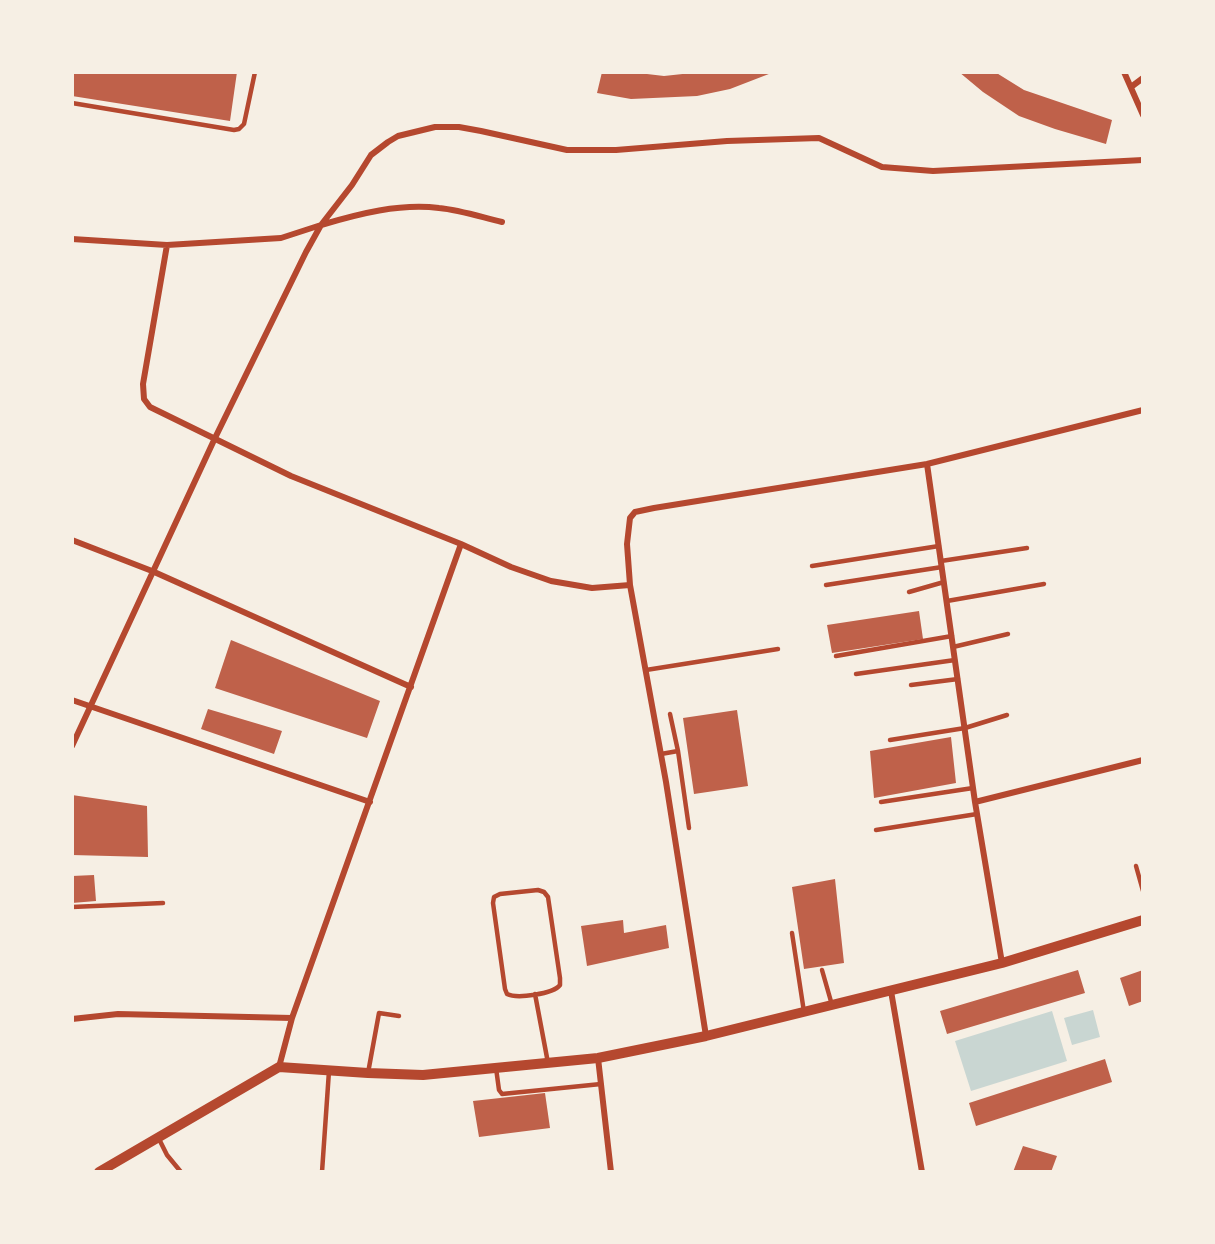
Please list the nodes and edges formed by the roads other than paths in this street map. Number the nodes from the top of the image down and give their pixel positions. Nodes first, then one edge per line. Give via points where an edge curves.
1 (255, 72) edge
2 (1124, 72) edge
3 (1143, 78) edge
4 (1131, 87) junction
5 (72, 103) edge
6 (1143, 115) edge
7 (1143, 160) edge
8 (502, 222) dead end
9 (321, 225) junction
10 (72, 239) edge
11 (167, 244) junction
12 (1143, 410) edge
13 (215, 438) junction
14 (927, 464) junction
15 (72, 540) edge
16 (461, 544) junction
17 (939, 546) junction
18 (1027, 548) dead end
19 (942, 564) junction
20 (812, 566) dead end
21 (152, 571) junction
22 (944, 582) junction
23 (1044, 584) dead end
24 (630, 585) junction
25 (826, 585) dead end
26 (909, 592) dead end
27 (947, 601) junction
28 (1008, 634) dead end
29 (952, 636) junction
30 (954, 647) junction
31 (778, 649) dead end
32 (836, 656) dead end
33 (955, 660) junction
34 (646, 670) junction
35 (856, 674) dead end
36 (958, 679) junction
37 (911, 685) dead end
38 (411, 687) junction
39 (72, 700) edge
40 (92, 706) junction
41 (670, 714) dead end
42 (1007, 715) dead end
43 (965, 728) junction
44 (891, 741) dead end
45 (72, 746) edge
46 (678, 751) junction
47 (661, 754) junction
48 (1143, 760) edge
49 (973, 788) junction
50 (370, 802) junction
51 (881, 802) dead end
52 (975, 802) junction
53 (977, 814) junction
54 (689, 828) dead end
55 (876, 830) dead end
56 (1136, 866) dead end
57 (1143, 891) edge
58 (163, 903) dead end
59 (72, 907) edge
60 (1143, 920) edge
61 (792, 933) dead end
62 (1002, 963) junction
63 (822, 970) dead end
64 (891, 991) junction
65 (535, 994) junction
66 (832, 1005) junction
67 (804, 1012) junction
68 (399, 1016) dead end
69 (292, 1018) junction
70 (72, 1019) edge
71 (706, 1036) junction
72 (598, 1058) junction
73 (548, 1063) junction
74 (279, 1067) junction
75 (496, 1068) junction
76 (329, 1071) junction
77 (368, 1073) junction
78 (601, 1084) junction
79 (158, 1137) junction
80 (99, 1172) edge
81 (181, 1172) edge
82 (322, 1172) edge
83 (611, 1172) edge
84 (922, 1172) edge

1 - 5 lane via 244,124 234,130
2 - 4 street
3 - 4 street
4 - 6 street
7 - 9 street via 933,171 882,167 819,138 567,150 459,127 435,127 398,136 371,155
8 - 9 street via 417,206 356,215
9 - 11 street via 280,238
9 - 13 street
10 - 11 street
11 - 13 street via 143,384 144,399 150,406
12 - 14 street
13 - 16 street via 291,476
13 - 21 street
14 - 17 street
14 - 24 street via 635,512 630,518 627,544
15 - 21 street
16 - 24 street via 551,581 592,588
16 - 38 street
17 - 19 street
17 - 20 lane
18 - 19 lane
19 - 22 street
19 - 25 lane
21 - 38 street
21 - 40 street
22 - 26 lane
22 - 27 street
23 - 27 lane
24 - 34 street
27 - 29 street
28 - 30 lane
29 - 30 street
29 - 32 lane
30 - 33 street
31 - 34 lane
33 - 35 lane
33 - 36 street
34 - 47 street
36 - 37 lane
36 - 43 street
38 - 50 street
39 - 40 street
40 - 45 street
40 - 50 street
41 - 46 lane
42 - 43 lane
43 - 44 lane
43 - 49 street
46 - 47 lane
46 - 54 lane
47 - 71 street
48 - 52 street
49 - 51 lane
49 - 52 street
50 - 69 street
52 - 53 street
53 - 55 lane
53 - 62 street
56 - 57 lane
58 - 59 lane
60 - 62 street
61 - 67 lane
62 - 64 street
63 - 66 lane
64 - 66 street
64 - 84 street
65 - 65 lane via 560,985 548,897 538,890 500,894 492,903 507,994 514,998
65 - 73 lane
66 - 67 street
67 - 71 street
68 - 77 lane via 379,1013
69 - 70 street via 118,1014
69 - 74 street
71 - 72 street
72 - 73 street
72 - 78 street
73 - 75 street
74 - 76 street
74 - 79 street
75 - 77 street via 423,1075
75 - 78 lane via 502,1094
76 - 77 street
76 - 82 lane
78 - 83 street
79 - 80 street
79 - 81 lane

